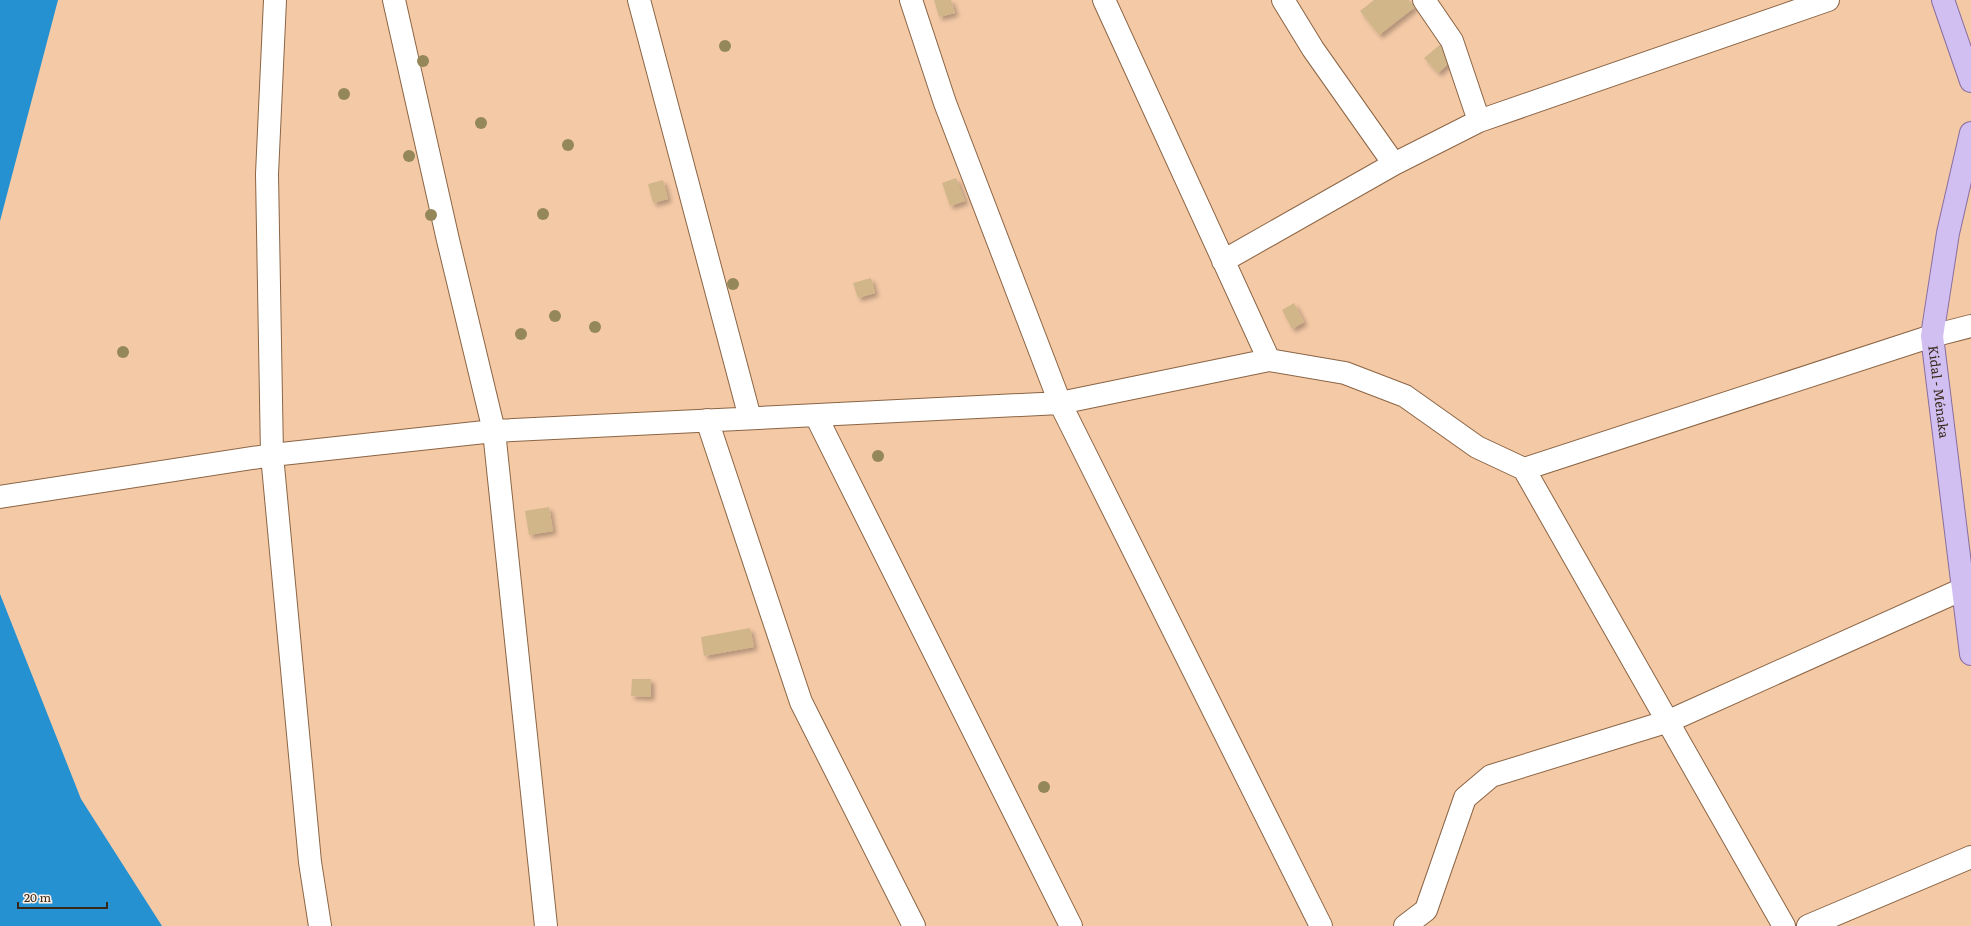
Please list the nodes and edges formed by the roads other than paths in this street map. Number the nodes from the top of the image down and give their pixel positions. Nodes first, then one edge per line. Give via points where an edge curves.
1 (275, 0) edge
2 (394, 0) edge
3 (639, 0) edge
4 (911, 0) edge
5 (1104, 0) edge
6 (1283, 0) edge
7 (1424, 0) edge
8 (1828, 0) edge
9 (1943, 0) edge
10 (1971, 81) edge
11 (1479, 121) junction
12 (1971, 133) edge
13 (1394, 164) junction
14 (1223, 261) junction
15 (1971, 326) edge
16 (1932, 336) junction
17 (1269, 360) junction
18 (1060, 403) junction
19 (816, 416) junction
20 (750, 418) junction
21 (707, 420) junction
22 (494, 431) junction
23 (272, 455) junction
24 (1524, 469) junction
25 (0, 498) edge
26 (1963, 589) junction
27 (1971, 654) edge
28 (1669, 721) junction
29 (1971, 857) edge
30 (320, 926) edge
31 (546, 926) edge
32 (914, 926) edge
33 (1071, 926) edge
34 (1321, 926) edge
35 (1405, 926) edge
36 (1784, 926) edge
37 (1808, 926) edge

1 - 23 street via 267,174
2 - 22 street
3 - 20 street
4 - 18 street via 945,103
5 - 14 street
6 - 13 street via 1313,49
7 - 11 street via 1452,41
8 - 11 street
9 - 10 main road
11 - 13 street
12 - 16 main road, Kidal - Ménaka via 1948,233
13 - 14 street
14 - 17 street
15 - 16 street
16 - 24 street
16 - 26 main road, Kidal - Ménaka
17 - 18 street
17 - 24 street via 1345,373 1405,396 1476,447
18 - 19 street
18 - 34 street
19 - 20 street
19 - 33 street
20 - 21 street
21 - 22 street
21 - 32 street via 801,702
22 - 23 street
22 - 31 street
23 - 25 street
23 - 30 street via 310,862
24 - 28 street
26 - 27 main road, Kidal - Ménaka
26 - 28 street
28 - 35 street via 1490,776 1465,798 1426,910
28 - 36 street
29 - 37 street

